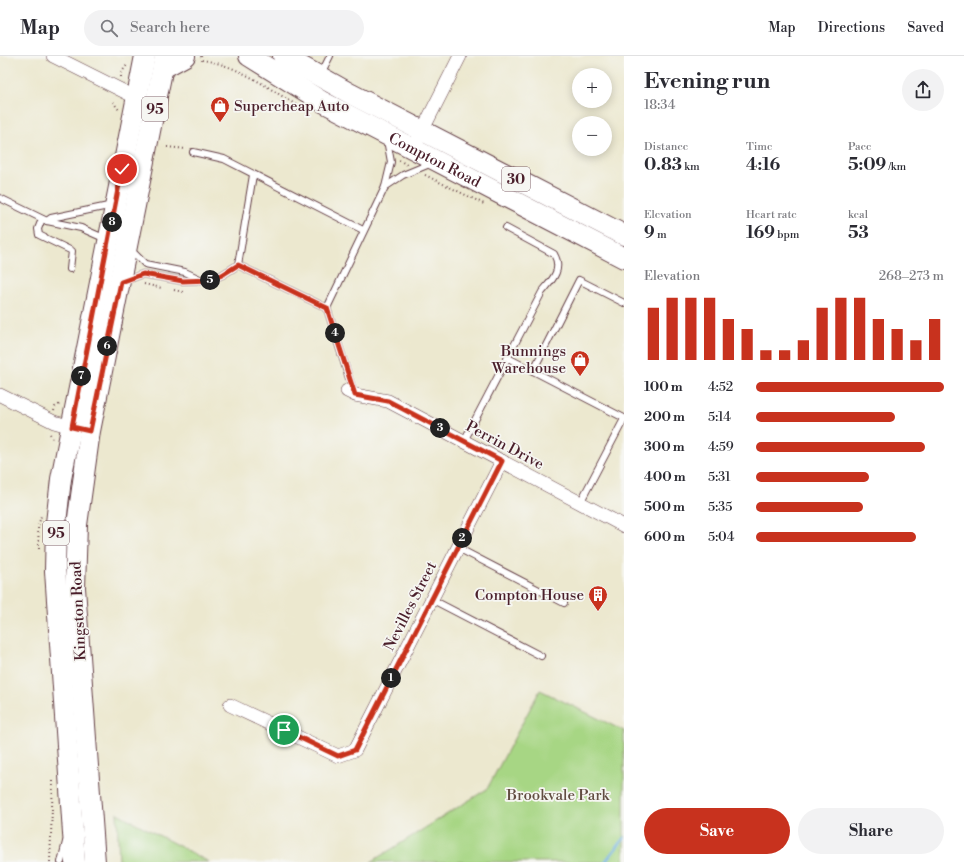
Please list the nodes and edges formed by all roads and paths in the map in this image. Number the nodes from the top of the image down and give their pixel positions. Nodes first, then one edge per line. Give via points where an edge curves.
1 (53, 56) edge
2 (185, 56) edge
3 (201, 56) edge
4 (239, 56) edge
5 (249, 56) edge
6 (283, 56) edge
7 (330, 56) edge
8 (460, 56) edge
9 (137, 58) edge
10 (164, 62) edge
11 (121, 78) dead end
12 (320, 78) junction
13 (137, 98) junction
14 (318, 117) dead end
15 (422, 131) junction
16 (386, 135) junction
17 (167, 147) dead end
18 (193, 152) joint
19 (395, 158) dead end
20 (411, 158) junction
21 (437, 161) junction
22 (253, 175) junction
23 (386, 187) junction
24 (0, 198) edge
25 (116, 204) junction
26 (44, 220) junction
27 (506, 228) dead end
28 (363, 230) junction
29 (624, 235) edge
30 (109, 240) junction
31 (128, 247) junction
32 (624, 258) edge
33 (238, 265) junction
34 (70, 269) dead end
35 (200, 279) junction
36 (121, 282) junction
37 (144, 284) dead end
38 (162, 288) dead end
39 (174, 290) dead end
40 (183, 292) dead end
41 (624, 303) edge
42 (327, 308) junction
43 (508, 358) junction
44 (533, 371) junction
45 (351, 393) joint
46 (0, 395) edge
47 (624, 418) edge
48 (81, 429) junction
49 (464, 441) junction
50 (502, 461) junction
51 (580, 502) junction
52 (624, 526) edge
53 (458, 548) junction
54 (431, 599) junction
55 (564, 603) dead end
56 (541, 656) dead end
57 (230, 705) dead end
58 (72, 822) junction
59 (61, 862) edge
60 (75, 862) edge
61 (95, 862) edge

1 - 13 street
2 - 10 main road
3 - 14 path via 202,60 244,72
4 - 5 main road
5 - 16 main road, Compton Road / 30 via 298,87
6 - 12 main road, Compton Road / 30
7 - 12 lane
8 - 15 street
9 - 11 path via 121,73
9 - 13 main road, Kingston Road / 95
10 - 31 main road, Kingston Road / 95
12 - 15 main road, Compton Road / 30
13 - 25 main road, Kingston Road / 95
15 - 20 street
15 - 29 main road, Compton Road / 30
16 - 20 main road, Compton Road / 30
16 - 23 lane via 391,162
17 - 18 path via 180,147
18 - 22 lane via 224,158
19 - 20 path
20 - 21 main road, Compton Road / 30
21 - 23 lane via 403,175
21 - 32 main road, Compton Road / 30
22 - 28 lane
22 - 33 lane
23 - 28 lane
24 - 26 lane
25 - 26 lane
25 - 30 main road, Kingston Road / 95
26 - 30 lane via 81,228
26 - 34 lane via 38,229 39,235 72,251
27 - 43 lane via 554,254 558,266 553,280 542,292
28 - 42 lane
30 - 48 main road, Kingston Road / 95
31 - 35 lane via 145,264 185,272
31 - 36 main road, Kingston Road / 95
33 - 35 lane via 216,278
33 - 42 lane
35 - 36 lane via 183,281 143,274
36 - 48 main road, Kingston Road / 95
37 - 38 path
39 - 40 path
41 - 44 lane via 580,280
42 - 45 lane
43 - 44 lane
43 - 49 lane
44 - 47 lane
45 - 49 street, Perrin Drive via 388,401
46 - 48 street via 54,422
47 - 51 lane
48 - 58 main road, Kingston Road / 95 via 61,479 55,571
48 - 61 main road, Kingston Road / 95 via 75,565
49 - 50 street, Perrin Drive
50 - 51 street, Perrin Drive
50 - 53 street, Nevilles Street
51 - 52 street, Perrin Drive
53 - 54 street, Nevilles Street
53 - 55 lane
54 - 56 lane
54 - 57 street, Nevilles Street via 355,750 338,756
58 - 59 lane, Kingston Road
58 - 60 main road, Kingston Road / 95

